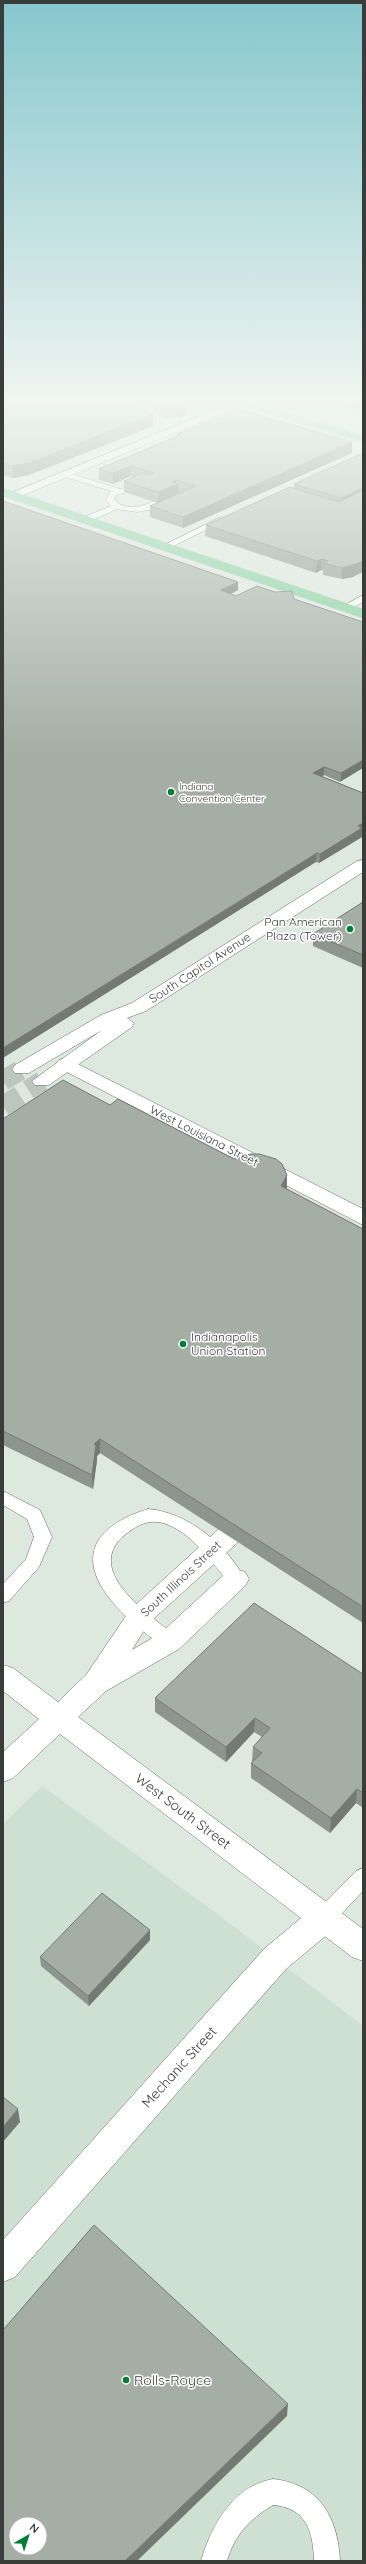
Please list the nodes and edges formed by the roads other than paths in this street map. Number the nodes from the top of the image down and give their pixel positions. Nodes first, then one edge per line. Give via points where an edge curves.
1 (75, 517) edge
2 (93, 517) edge
3 (229, 517) edge
4 (85, 520) junction
5 (164, 547) junction
6 (363, 598) edge
7 (344, 608) junction
8 (363, 614) edge
9 (363, 865) edge
10 (139, 1008) junction
11 (66, 1064) junction
12 (22, 1070) tunnel mouth
13 (42, 1081) tunnel mouth
14 (363, 1218) edge
15 (3, 1497) edge
16 (220, 1543) junction
17 (236, 1579) joint
18 (3, 1596) edge
19 (139, 1617) junction
20 (170, 1641) junction
21 (3, 1676) edge
22 (96, 1683) junction
23 (60, 1718) junction
24 (3, 1770) edge
25 (363, 1877) edge
26 (324, 1918) junction
27 (363, 1947) edge
28 (3, 2265) edge
29 (214, 2561) edge
30 (328, 2561) edge

1 - 4 main road
2 - 4 lane
3 - 5 lane
4 - 5 main road
5 - 7 main road
6 - 7 lane
7 - 8 main road
9 - 10 main road, South Capitol Avenue
10 - 11 main road, South Capitol Avenue via 123,1026
10 - 12 main road, South Capitol Avenue via 108,1019
11 - 13 main road, South Capitol Avenue
11 - 14 main road, West Louisiana Street
15 - 18 lane via 34,1515 42,1537 33,1562
16 - 17 lane
16 - 19 main road, South Illinois Street
16 - 19 lane via 162,1515 145,1514 122,1525 108,1539 101,1553 102,1570 112,1588
17 - 20 main road, South Illinois Street
19 - 20 lane
19 - 22 main road, South Illinois Street
20 - 22 main road, South Illinois Street
21 - 23 main road, West South Street
22 - 23 main road, South Illinois Street
23 - 24 main road, South Illinois Street
23 - 26 main road, West South Street
25 - 26 lane, Mechanic Street
26 - 27 main road, West South Street
26 - 28 main road, Mechanic Street via 275,1959
29 - 30 lane via 219,2541 234,2517 252,2502 272,2492 290,2496 314,2512 327,2544

